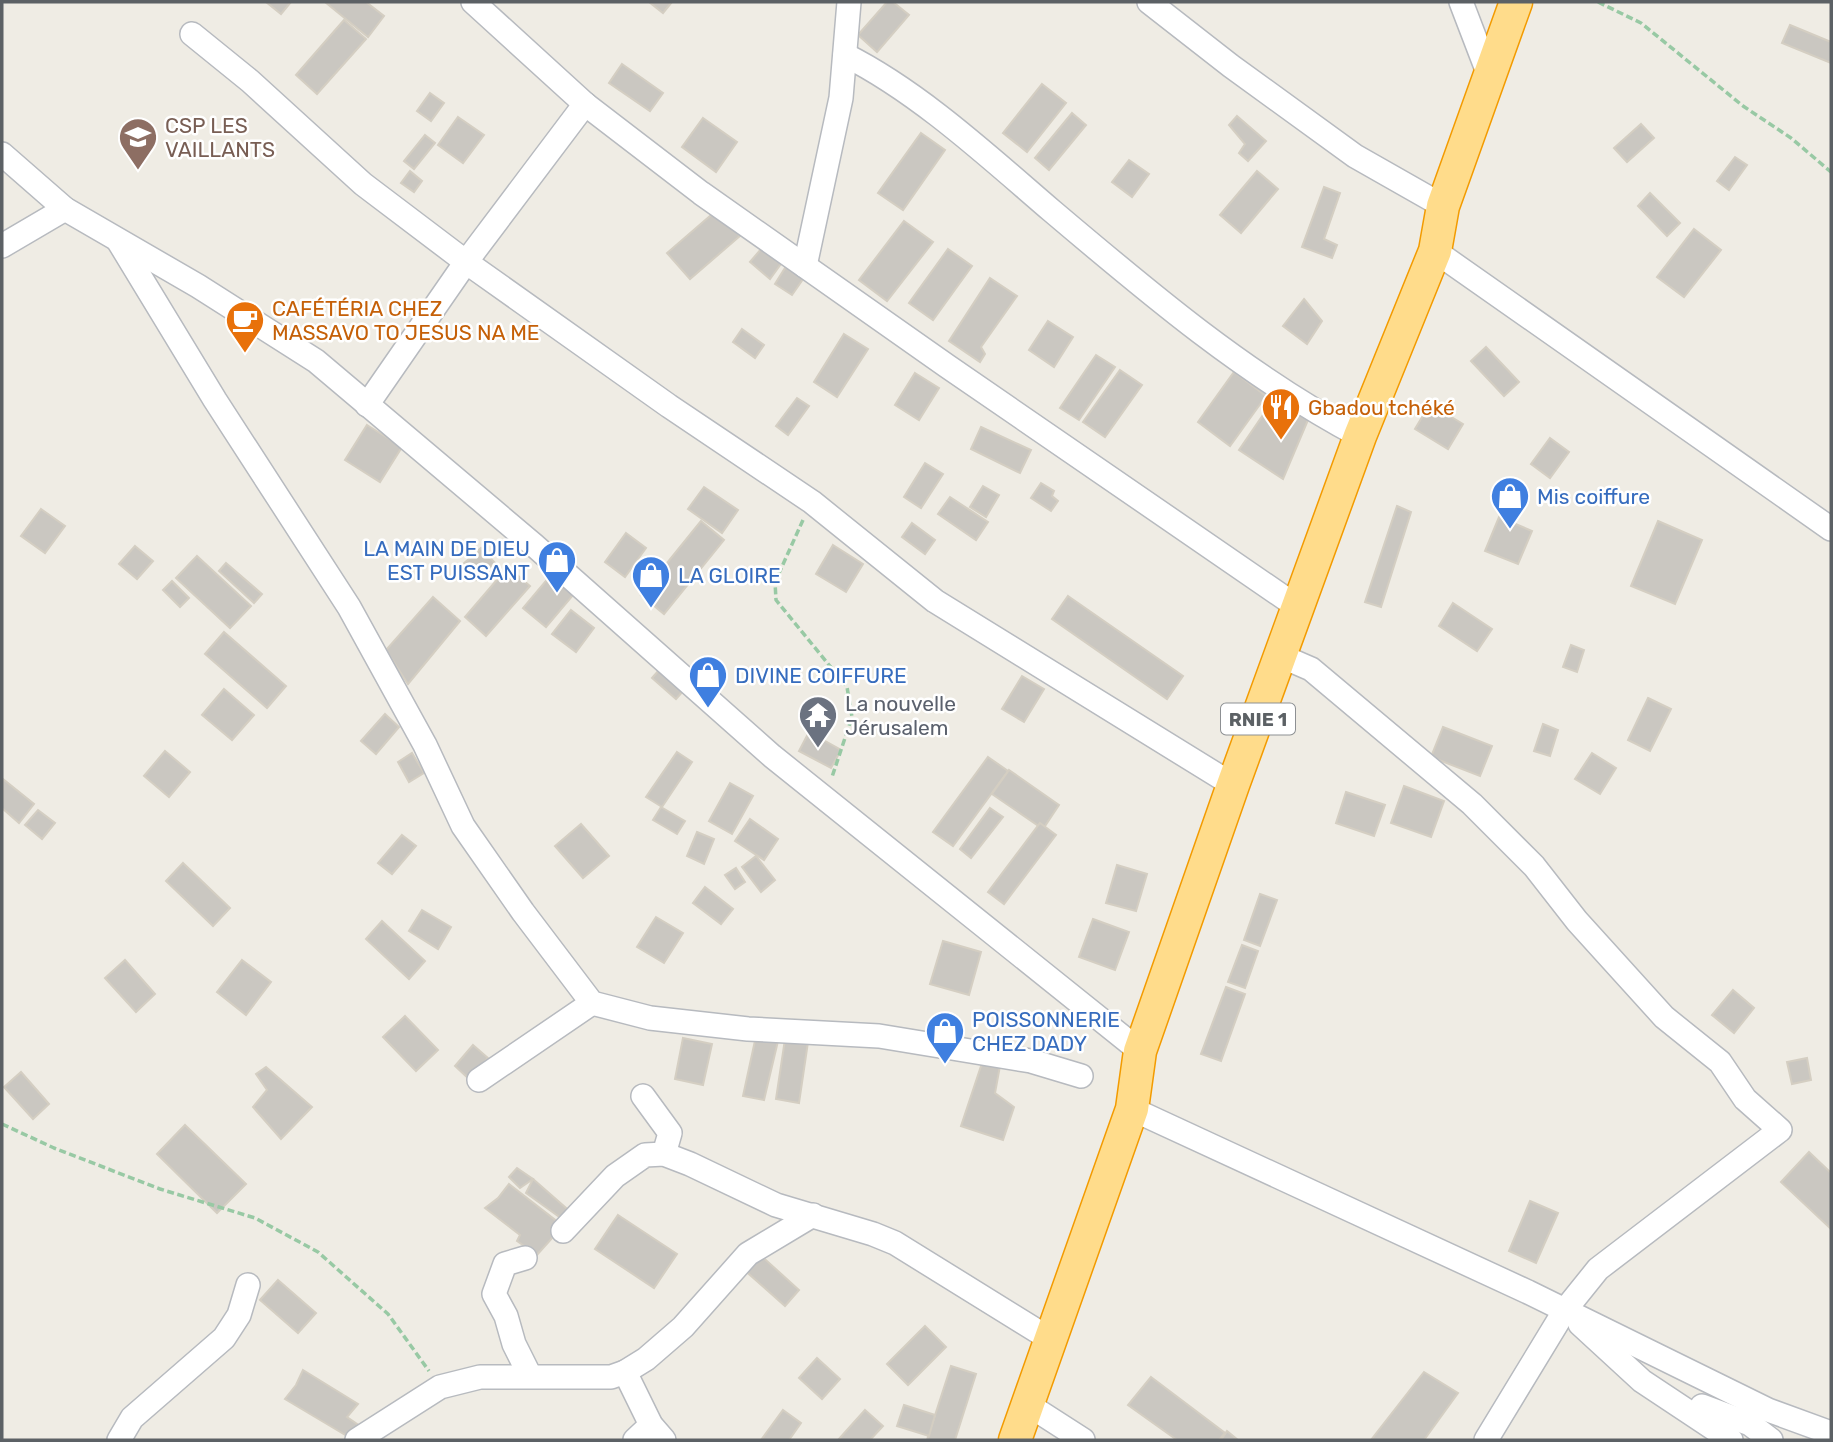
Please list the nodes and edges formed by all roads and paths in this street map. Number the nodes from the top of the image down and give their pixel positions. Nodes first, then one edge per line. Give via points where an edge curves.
1 (473, 2) edge
2 (492, 2) edge
3 (849, 2) edge
4 (1149, 2) edge
5 (1461, 2) edge
6 (1516, 2) edge
7 (1598, 2) edge
8 (497, 24) junction
9 (191, 34) dead end
10 (845, 55) junction
11 (1489, 75) junction
12 (585, 104) junction
13 (2, 154) edge
14 (1831, 172) edge
15 (1443, 206) junction
16 (65, 209) junction
17 (118, 241) junction
18 (2, 246) edge
19 (1435, 251) junction
20 (466, 262) junction
21 (805, 266) junction
22 (367, 405) junction
23 (1360, 436) junction
24 (812, 502) junction
25 (1830, 525) edge
26 (1299, 608) junction
27 (1281, 656) junction
28 (1233, 785) junction
29 (825, 799) junction
30 (592, 1003) junction
31 (1140, 1051) junction
32 (1081, 1076) dead end
33 (479, 1080) dead end
34 (643, 1096) dead end
35 (1132, 1109) junction
36 (2, 1124) edge
37 (664, 1154) junction
38 (813, 1215) junction
39 (564, 1231) dead end
40 (525, 1258) dead end
41 (248, 1285) dead end
42 (1565, 1310) junction
43 (1049, 1339) junction
44 (625, 1372) junction
45 (530, 1376) junction
46 (440, 1387) junction
47 (1027, 1404) junction
48 (1702, 1406) dead end
49 (1831, 1433) edge
50 (650, 1435) edge
51 (119, 1440) edge
52 (357, 1440) edge
53 (1015, 1440) edge
54 (1083, 1440) edge
55 (1486, 1440) edge
56 (1731, 1440) edge
57 (1771, 1440) edge

1 - 8 street
2 - 8 street
3 - 10 street
4 - 15 street via 1355,156
5 - 11 street
6 - 11 highway, RNIE 1
7 - 14 path via 1641,23
8 - 12 street
9 - 20 street via 363,184
10 - 21 street via 841,98
10 - 23 street via 901,87 1234,359
11 - 15 highway, RNIE 1
12 - 20 street
12 - 21 street
13 - 16 street
15 - 19 highway, RNIE 1
16 - 17 street
16 - 18 street
17 - 22 street via 316,361
17 - 30 street via 349,607 425,745 463,826
19 - 23 highway, RNIE 1
19 - 25 street
20 - 22 street
20 - 24 street
21 - 26 street
22 - 29 street
23 - 26 highway, RNIE 1
24 - 28 street via 935,601
24 - 29 path via 775,582 776,600 784,612 847,687 852,717
26 - 27 highway, RNIE 1
27 - 28 highway, RNIE 1
27 - 42 street via 1311,669 1472,804 1534,866 1664,1017 1720,1062 1745,1099 1780,1130 1598,1269
28 - 31 highway, RNIE 1
29 - 31 street
30 - 32 street via 662,1020 879,1035 1031,1062
30 - 33 street
31 - 35 highway, RNIE 1
34 - 37 street via 670,1133
35 - 42 street
35 - 43 highway, RNIE 1
36 - 46 path via 160,1189 255,1218 318,1252 388,1314
37 - 38 street via 776,1205
37 - 39 street via 645,1155 615,1176
38 - 43 street via 895,1242
38 - 44 street via 748,1254 683,1327
40 - 45 street via 505,1264 494,1294
41 - 51 street via 239,1315 224,1338 132,1418
42 - 49 street via 1768,1410
42 - 55 street
42 - 56 street via 1642,1381
43 - 47 highway, RNIE 1
44 - 45 street via 611,1377
44 - 50 street
45 - 46 street via 480,1377
46 - 52 street
47 - 53 highway, RNIE 1
47 - 54 street
48 - 57 street via 1750,1424

